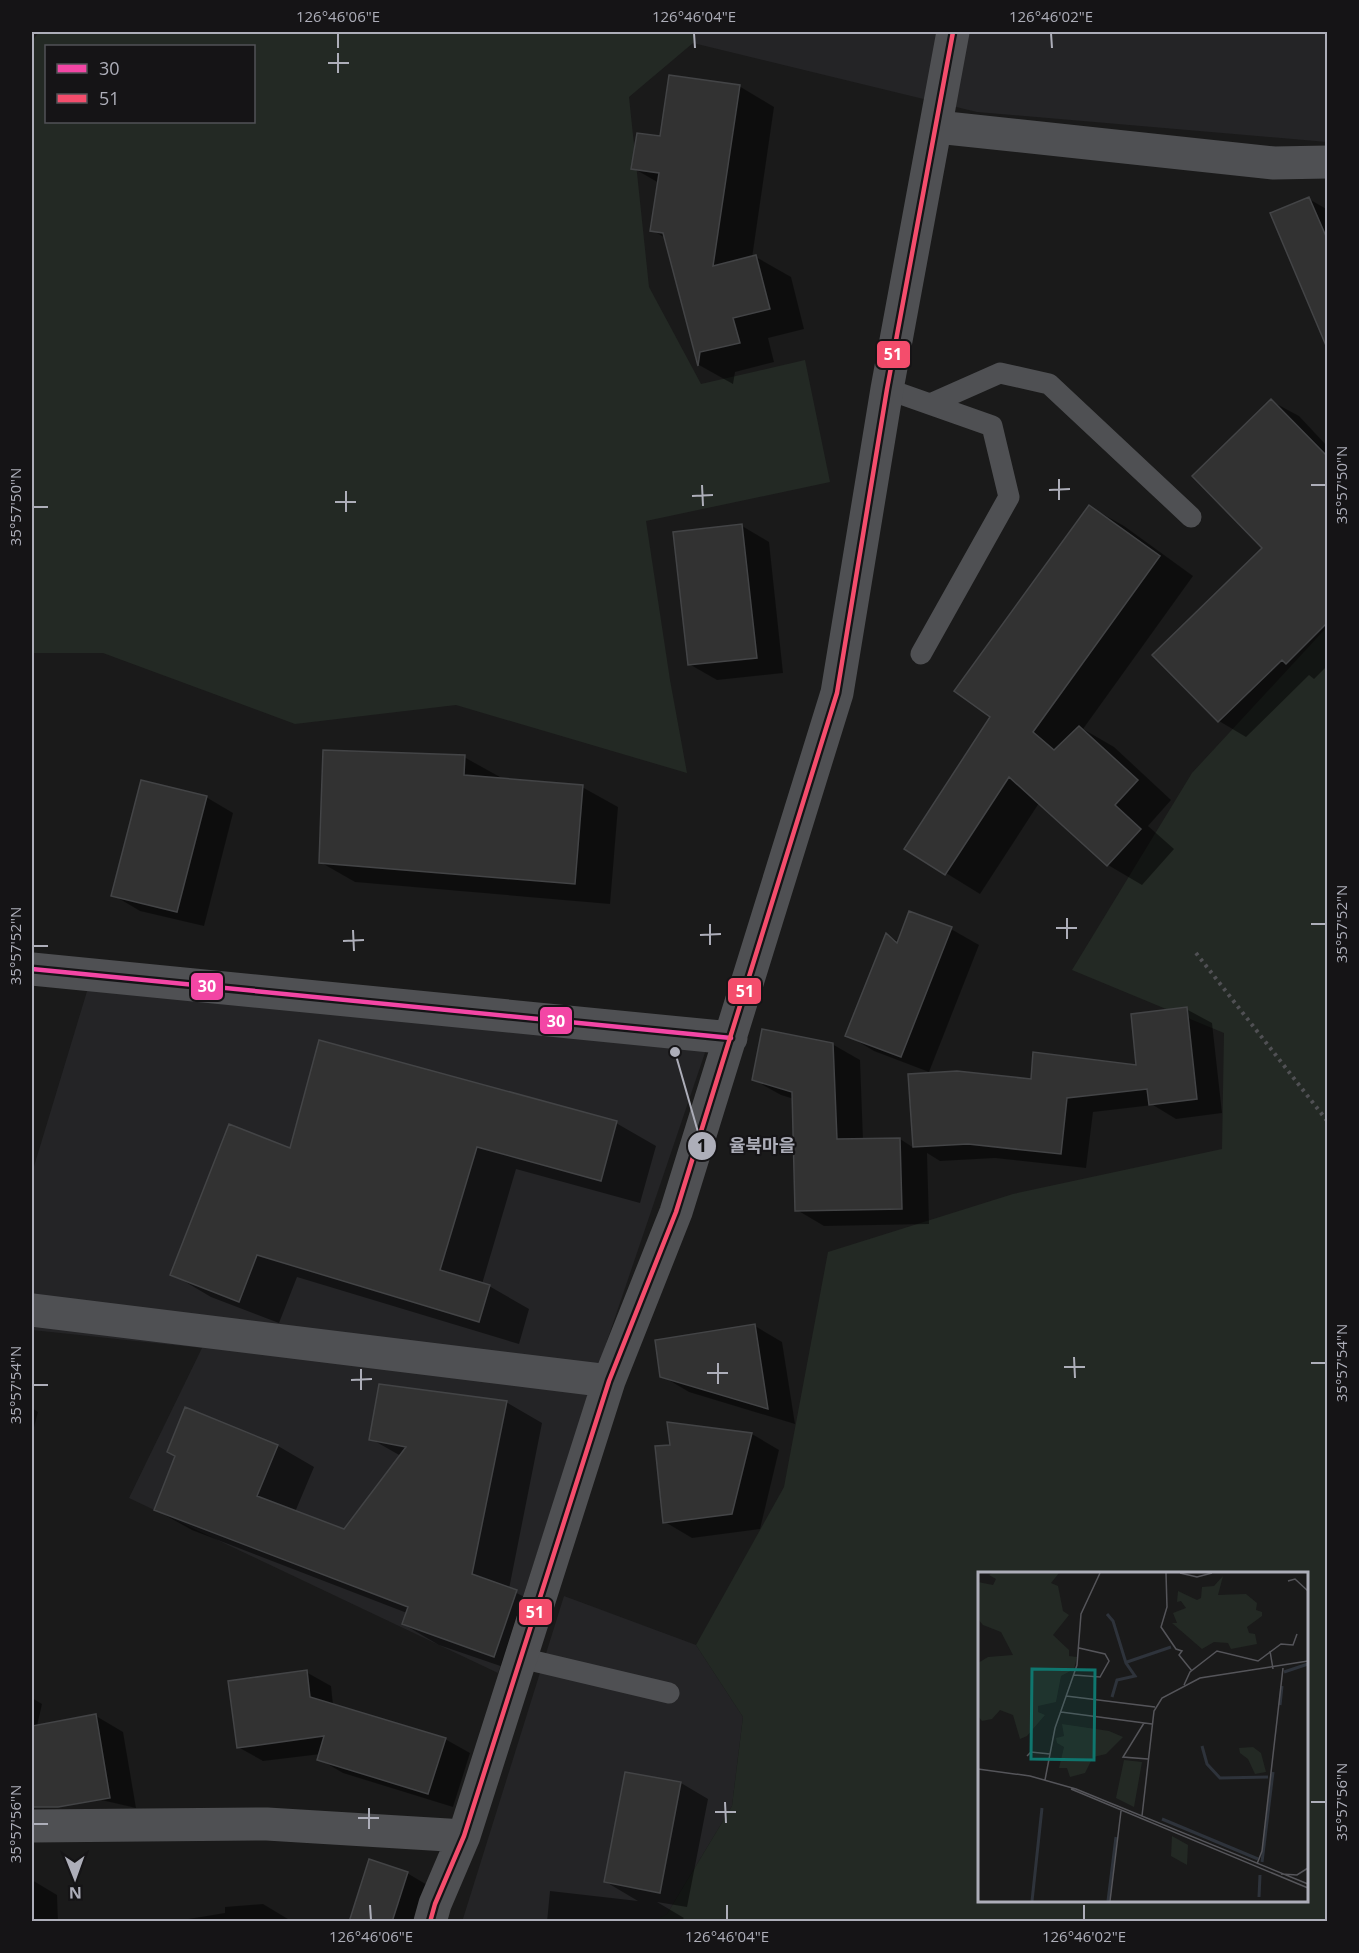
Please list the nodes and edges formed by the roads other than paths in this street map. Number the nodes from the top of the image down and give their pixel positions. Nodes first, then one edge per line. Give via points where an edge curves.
1 (953, 32) edge
2 (937, 127) junction
3 (1328, 162) edge
4 (888, 389) junction
5 (930, 404) junction
6 (1191, 517) dead end
7 (921, 654) dead end
8 (32, 969) edge
9 (731, 1038) junction
10 (32, 1310) edge
11 (609, 1382) junction
12 (521, 1658) junction
13 (669, 1693) dead end
14 (32, 1826) edge
15 (464, 1836) junction
16 (430, 1922) edge

1 - 2 street
2 - 3 street via 1274,163
2 - 4 street
4 - 5 lane
4 - 9 street via 837,693
5 - 6 lane via 1000,373 1049,384
5 - 7 lane via 992,426 1010,497
8 - 9 street
9 - 11 street via 676,1212
10 - 11 street
11 - 12 street
12 - 13 lane
12 - 15 street
14 - 15 street via 267,1824
15 - 16 street

